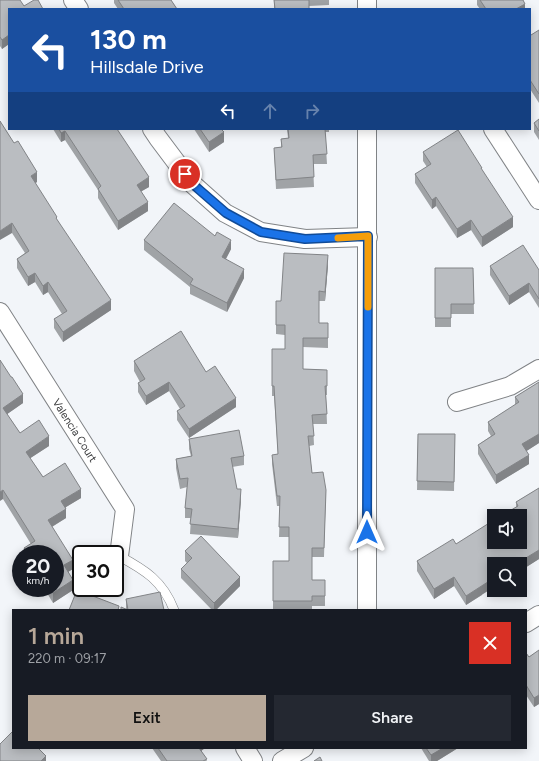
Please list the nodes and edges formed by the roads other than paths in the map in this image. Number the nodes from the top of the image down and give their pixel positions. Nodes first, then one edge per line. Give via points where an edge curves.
1 (153, 130) edge
2 (367, 130) edge
3 (494, 130) edge
4 (539, 200) edge
5 (368, 236) junction
6 (0, 312) edge
7 (539, 369) edge
8 (457, 402) dead end
9 (120, 545) edge
10 (124, 558) edge
11 (174, 609) edge
12 (367, 609) edge
13 (539, 615) edge
14 (527, 622) edge
15 (246, 749) edge
16 (302, 749) edge
17 (254, 761) edge
18 (282, 761) edge

1 - 5 street via 188,180 226,213 261,232 305,239
2 - 5 street
3 - 4 street
5 - 12 street
6 - 9 street, Valencia Court via 125,509
7 - 8 street via 510,386
10 - 11 lane via 139,566 157,581
13 - 14 street
15 - 17 street
16 - 18 street

